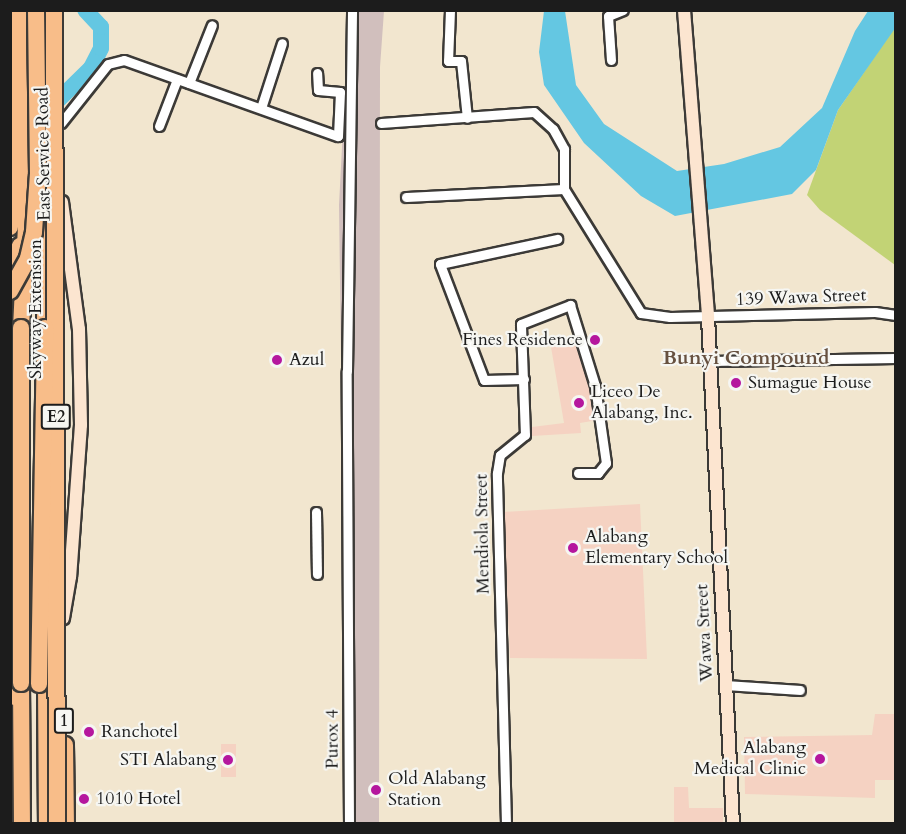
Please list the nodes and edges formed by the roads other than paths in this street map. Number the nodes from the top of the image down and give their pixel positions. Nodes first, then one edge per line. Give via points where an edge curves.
1 (11, 10) edge
2 (27, 10) edge
3 (36, 10) edge
4 (45, 10) edge
5 (54, 10) edge
6 (60, 10) edge
7 (352, 10) edge
8 (450, 10) edge
9 (623, 10) edge
10 (684, 10) edge
11 (212, 25) dead end
12 (282, 43) dead end
13 (611, 60) dead end
14 (317, 73) dead end
15 (177, 79) junction
16 (189, 83) junction
17 (261, 108) junction
18 (466, 118) junction
19 (56, 123) junction
20 (381, 123) dead end
21 (159, 126) dead end
22 (564, 189) junction
23 (406, 197) dead end
24 (18, 226) edge
25 (46, 230) junction
26 (557, 239) dead end
27 (11, 270) edge
28 (10, 291) edge
29 (896, 315) edge
30 (708, 316) junction
31 (896, 358) edge
32 (710, 361) junction
33 (524, 379) junction
34 (578, 473) dead end
35 (316, 512) dead end
36 (317, 574) dead end
37 (63, 618) junction
38 (10, 635) edge
39 (726, 685) junction
40 (800, 690) dead end
41 (13, 691) edge
42 (16, 785) junction
43 (10, 804) edge
44 (16, 824) edge
45 (21, 824) edge
46 (40, 824) edge
47 (47, 824) edge
48 (57, 824) edge
49 (66, 824) edge
50 (349, 824) edge
51 (506, 824) edge
52 (733, 824) edge

1 - 24 highway, Skyway Extension / E2
2 - 24 highway, E2 via 26,149
2 - 27 highway, E2 via 29,215 21,257
3 - 28 highway, bridge via 34,232 28,258
4 - 19 highway, E2 via 45,95
5 - 48 highway, Skyway Extension / E2, bridge
6 - 19 main road, East Service Road
7 - 50 street, Purox 4 via 347,371
8 - 18 street via 448,61 461,61
9 - 13 street via 609,16
10 - 30 main road, Wawa Street
11 - 16 street
12 - 17 street
14 - 17 street via 318,90 340,92 338,136
15 - 16 street
15 - 19 street via 124,60 108,64
15 - 21 street
16 - 17 street
18 - 20 street
18 - 22 street via 534,112 553,129 564,150
19 - 25 highway, E2
19 - 37 main road, East Service Road via 64,234 79,329 81,424 70,577
22 - 23 street
22 - 30 street, 139 Wawa Street via 641,313
24 - 27 highway
24 - 45 highway, E2, bridge
25 - 37 highway via 63,326 59,577
25 - 46 highway, E2, bridge
26 - 33 street via 440,264 484,380
29 - 30 street, 139 Wawa Street
30 - 32 main road, Wawa Street
31 - 32 street
32 - 39 main road, Wawa Street
33 - 34 street, Mendiola Street via 521,324 570,305 595,386 606,463 598,473
33 - 51 street, Mendiola Street via 525,435 500,455 497,473
35 - 36 street
37 - 38 highway via 33,616 18,624
37 - 49 highway, 1
39 - 40 street
39 - 52 main road, Wawa Street
41 - 42 highway
41 - 47 highway via 28,678 46,685
42 - 43 highway
42 - 44 highway

